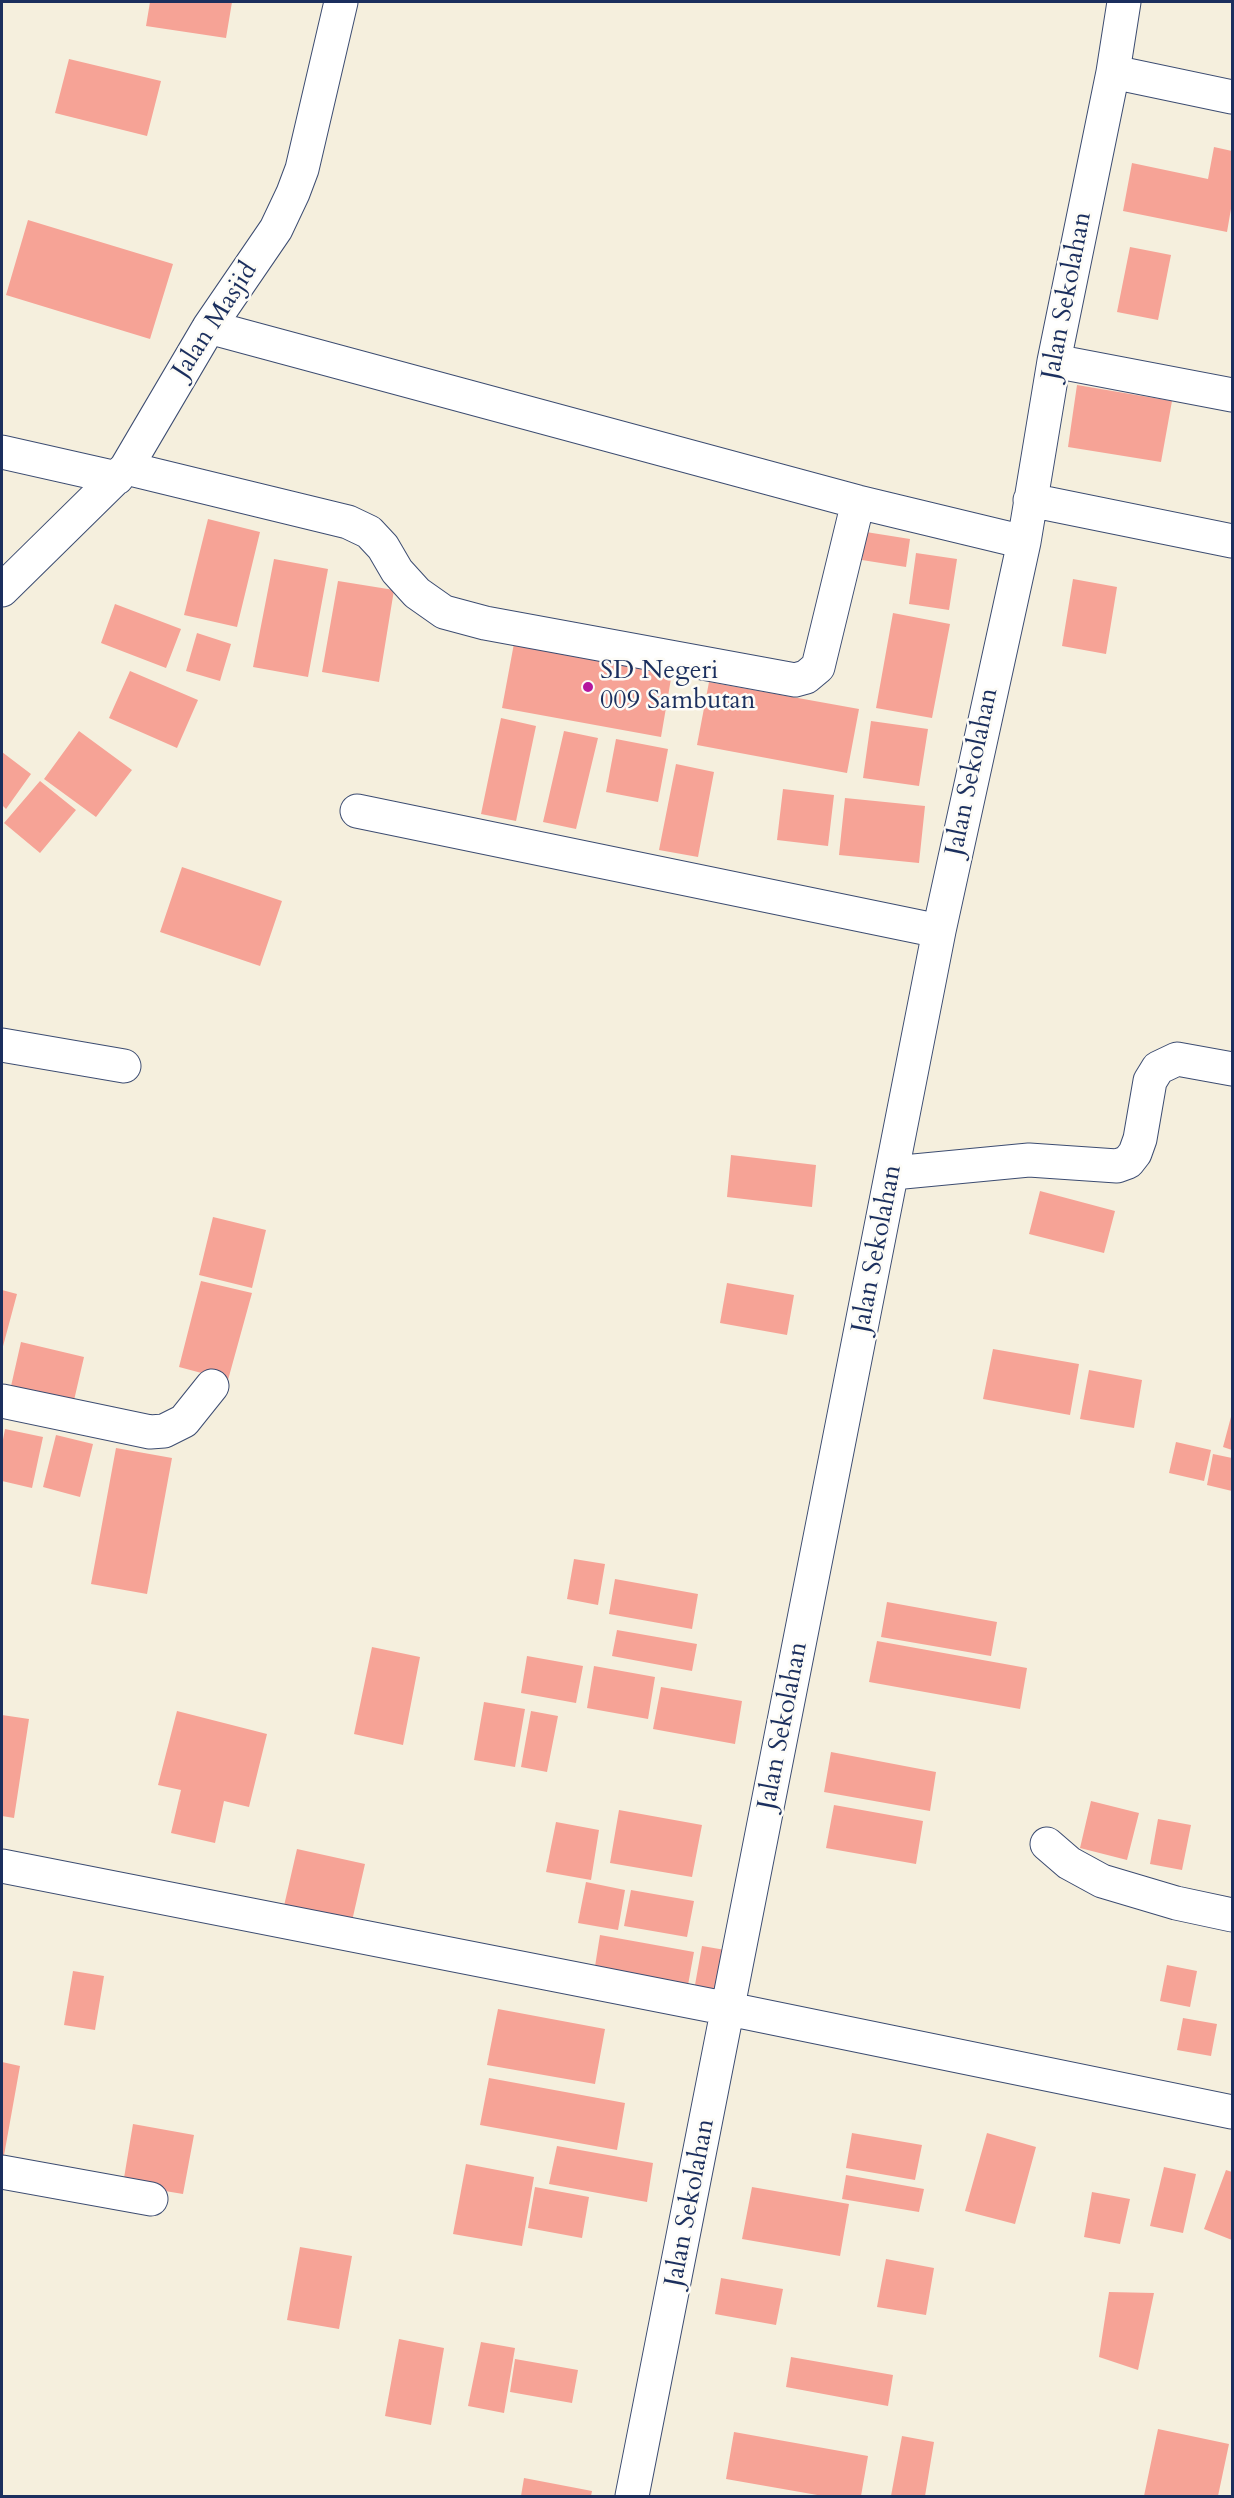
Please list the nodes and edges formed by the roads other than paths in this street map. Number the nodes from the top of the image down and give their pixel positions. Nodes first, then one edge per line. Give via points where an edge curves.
1 (341, 2) edge
2 (1124, 2) edge
3 (1113, 72) junction
4 (1233, 97) edge
5 (209, 327) junction
6 (1054, 360) junction
7 (1233, 395) edge
8 (2, 452) edge
9 (122, 473) junction
10 (1030, 500) junction
11 (858, 502) junction
12 (1233, 541) edge
13 (1024, 542) junction
14 (2, 590) edge
15 (357, 811) dead end
16 (939, 931) junction
17 (2, 1045) edge
18 (124, 1066) dead end
19 (1233, 1069) edge
20 (893, 1173) junction
21 (212, 1386) dead end
22 (2, 1401) edge
23 (1047, 1844) dead end
24 (2, 1866) edge
25 (1233, 1915) edge
26 (729, 2009) junction
27 (1233, 2112) edge
28 (2, 2172) edge
29 (151, 2199) dead end
30 (632, 2496) edge

1 - 5 street, Jalan Masjid via 313,132 293,193 276,229
2 - 3 street, Jalan Sekolahan
3 - 4 street
3 - 6 street, Jalan Sekolahan
5 - 9 street, Jalan Masjid
5 - 11 street
6 - 7 street
6 - 10 street, Jalan Sekolahan
8 - 9 street
9 - 11 street via 348,522 369,532 410,586 444,612 485,623 795,680 818,668
9 - 14 street, Jalan Masjid
10 - 12 street
10 - 13 street, Jalan Sekolahan
11 - 13 street
13 - 16 street, Jalan Sekolahan
15 - 16 street
16 - 20 street, Jalan Sekolahan
17 - 18 street
19 - 20 street via 1177,1059 1158,1068 1150,1081 1135,1153 1128,1162 1117,1166 1029,1160
20 - 26 street, Jalan Sekolahan
21 - 22 street via 184,1421 157,1432
23 - 25 street via 1069,1863 1102,1881
24 - 26 street
26 - 27 street
26 - 30 street, Jalan Sekolahan
28 - 29 street

